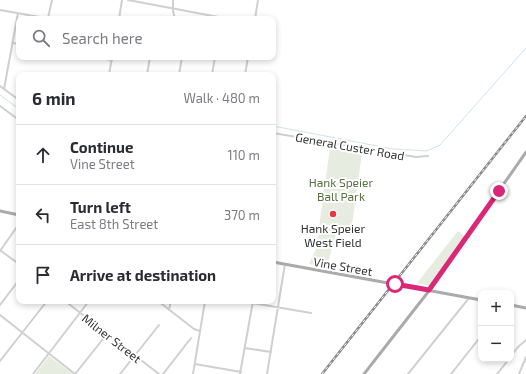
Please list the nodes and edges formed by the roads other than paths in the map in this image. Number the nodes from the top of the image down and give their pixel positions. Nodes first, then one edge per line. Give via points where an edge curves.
1 (52, 0) edge
2 (122, 0) edge
3 (128, 0) edge
4 (173, 0) edge
5 (258, 0) edge
6 (172, 8) junction
7 (0, 10) edge
8 (18, 13) junction
9 (17, 16) edge
10 (36, 16) edge
11 (48, 16) edge
12 (119, 16) edge
13 (174, 16) edge
14 (213, 16) edge
15 (255, 16) edge
16 (16, 23) edge
17 (12, 43) junction
18 (16, 44) edge
19 (112, 60) edge
20 (150, 60) edge
21 (182, 60) edge
22 (214, 60) edge
23 (248, 60) edge
24 (110, 72) edge
25 (148, 72) edge
26 (180, 72) edge
27 (212, 72) edge
28 (246, 72) edge
29 (0, 86) edge
30 (4, 89) junction
31 (16, 98) edge
32 (0, 106) edge
33 (16, 118) edge
34 (276, 134) edge
35 (526, 152) edge
36 (428, 156) dead end
37 (0, 211) edge
38 (16, 214) edge
39 (16, 228) edge
40 (0, 251) edge
41 (16, 262) edge
42 (276, 262) edge
43 (285, 264) junction
44 (16, 284) edge
45 (429, 290) junction
46 (470, 297) junction
47 (478, 299) edge
48 (45, 304) edge
49 (70, 304) edge
50 (87, 304) edge
51 (162, 304) edge
52 (170, 304) edge
53 (204, 304) edge
54 (253, 304) edge
55 (263, 304) edge
56 (0, 305) edge
57 (514, 306) edge
58 (278, 307) junction
59 (526, 308) edge
60 (169, 310) junction
61 (80, 312) junction
62 (311, 313) dead end
63 (0, 315) edge
64 (159, 325) dead end
65 (200, 330) junction
66 (22, 332) junction
67 (107, 334) junction
68 (191, 338) dead end
69 (478, 340) edge
70 (526, 340) edge
71 (245, 348) junction
72 (271, 352) junction
73 (49, 353) junction
74 (514, 353) edge
75 (135, 356) junction
76 (526, 357) edge
77 (0, 361) edge
78 (506, 362) edge
79 (194, 364) junction
80 (240, 373) edge
81 (33, 374) edge
82 (75, 374) edge
83 (120, 374) edge
84 (159, 374) edge
85 (163, 374) edge
86 (192, 374) edge
87 (267, 374) edge
88 (364, 374) edge
89 (408, 374) edge
90 (451, 374) edge
91 (497, 374) edge
92 (518, 374) edge

1 - 11 street
2 - 12 street
3 - 6 street
4 - 6 street
5 - 15 street
6 - 13 street
6 - 14 street
7 - 8 street
8 - 9 street
8 - 10 street
16 - 17 street
17 - 18 street
17 - 30 street
19 - 24 street
20 - 25 street
21 - 26 street
22 - 27 street
23 - 28 street
29 - 30 street
30 - 31 street
32 - 33 street
34 - 36 street, General Custer Road via 416,157
35 - 45 main road
37 - 38 main road
39 - 40 street
40 - 41 street
42 - 43 main road, Vine Street
43 - 45 main road, Vine Street
43 - 58 street
44 - 56 street
45 - 46 main road, Vine Street
45 - 88 main road
46 - 47 main road, Vine Street
46 - 89 street
48 - 66 street
49 - 61 street, Milner Street
50 - 61 street
51 - 60 street
52 - 60 street
53 - 65 street
54 - 71 street
55 - 58 street
57 - 59 main road
58 - 62 street
58 - 72 street
60 - 65 street via 194,329
61 - 67 street, Milner Street
61 - 73 street
63 - 66 street
64 - 75 street
65 - 79 street
66 - 73 street
66 - 77 street
67 - 75 street, Milner Street
67 - 82 street
68 - 85 street
69 - 90 street
70 - 74 street
71 - 72 street
71 - 80 street
72 - 87 street
73 - 81 street
73 - 82 street
75 - 83 street
75 - 84 street, Milner Street
76 - 92 street
78 - 91 street
79 - 80 street
79 - 86 street

